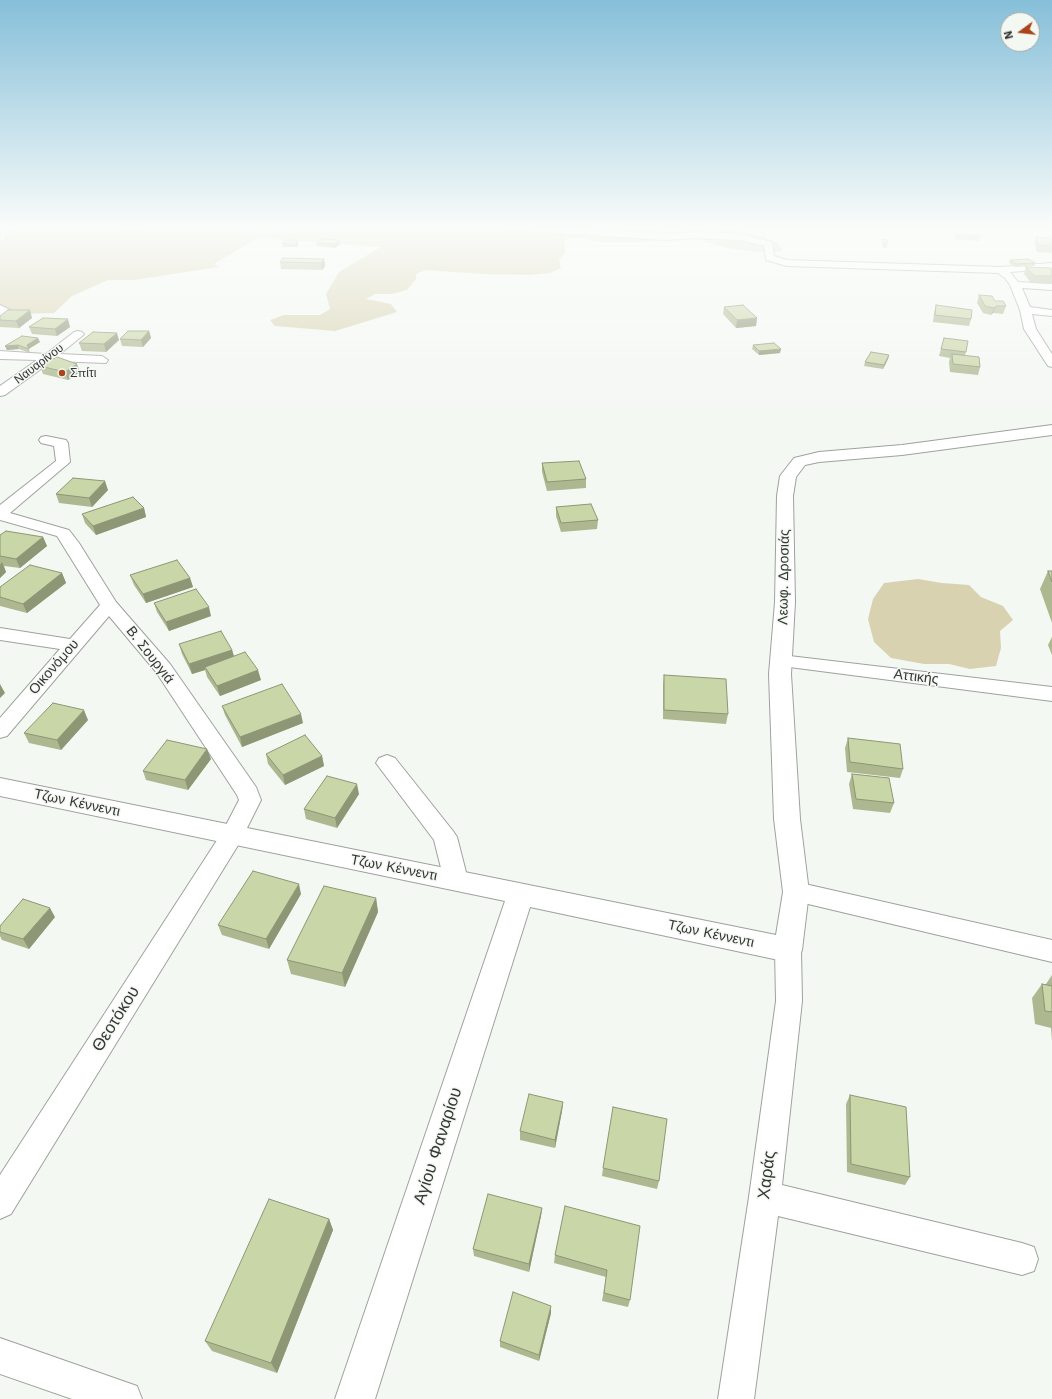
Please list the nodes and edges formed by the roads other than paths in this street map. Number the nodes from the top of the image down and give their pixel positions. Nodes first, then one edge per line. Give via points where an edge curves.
1 (1018, 292) edge
2 (0, 308) edge
3 (1026, 310) junction
4 (1052, 312) edge
5 (0, 316) edge
6 (78, 334) dead end
7 (1038, 344) junction
8 (1052, 345) edge
9 (0, 355) edge
10 (50, 357) junction
11 (102, 360) dead end
12 (1052, 363) edge
13 (0, 392) edge
14 (1052, 430) edge
15 (46, 440) dead end
16 (0, 514) edge
17 (109, 605) junction
18 (0, 634) edge
19 (72, 645) junction
20 (781, 661) junction
21 (1052, 694) edge
22 (0, 731) edge
23 (386, 763) dead end
24 (0, 787) edge
25 (232, 836) junction
26 (456, 880) junction
27 (796, 892) junction
28 (521, 894) junction
29 (788, 950) junction
30 (1052, 950) edge
31 (765, 1197) junction
32 (0, 1202) edge
33 (1022, 1259) dead end
34 (0, 1356) edge
35 (124, 1399) edge
36 (355, 1399) edge
37 (736, 1399) edge

1 - 3 street
2 - 5 street via 6,311
3 - 4 street
3 - 7 street via 1030,329
6 - 10 street, Ναυαρίνου
7 - 8 street
7 - 12 street
9 - 10 street
10 - 11 street
10 - 13 street, Ναυαρίνου
14 - 20 street, Λεωφ. Δροσιάς via 800,461 788,476 785,496 785,602
15 - 16 street via 61,443 63,462
16 - 17 street, Β. Σουργιά via 63,533
17 - 19 street, Οικονόμου
17 - 25 street, Β. Σουργιά via 163,668 248,793 250,800
18 - 19 street
19 - 22 street, Οικονόμου
20 - 21 street, Αττικής
20 - 27 street, Λεωφ. Δροσιάς via 787,819
23 - 26 street via 445,837
24 - 25 street, Τζων Κέννεντι
25 - 26 street, Τζων Κέννεντι
25 - 32 street, Θεοτόκου
26 - 28 street, Τζων Κέννεντι
27 - 29 street, Λεωφ. Δροσιάς
27 - 30 street
28 - 29 street, Τζων Κέννεντι
28 - 36 street, Αγίου Φαναρίου
29 - 31 street, Χαράς via 789,1001
31 - 33 street
31 - 37 street, Χαράς
34 - 35 street

